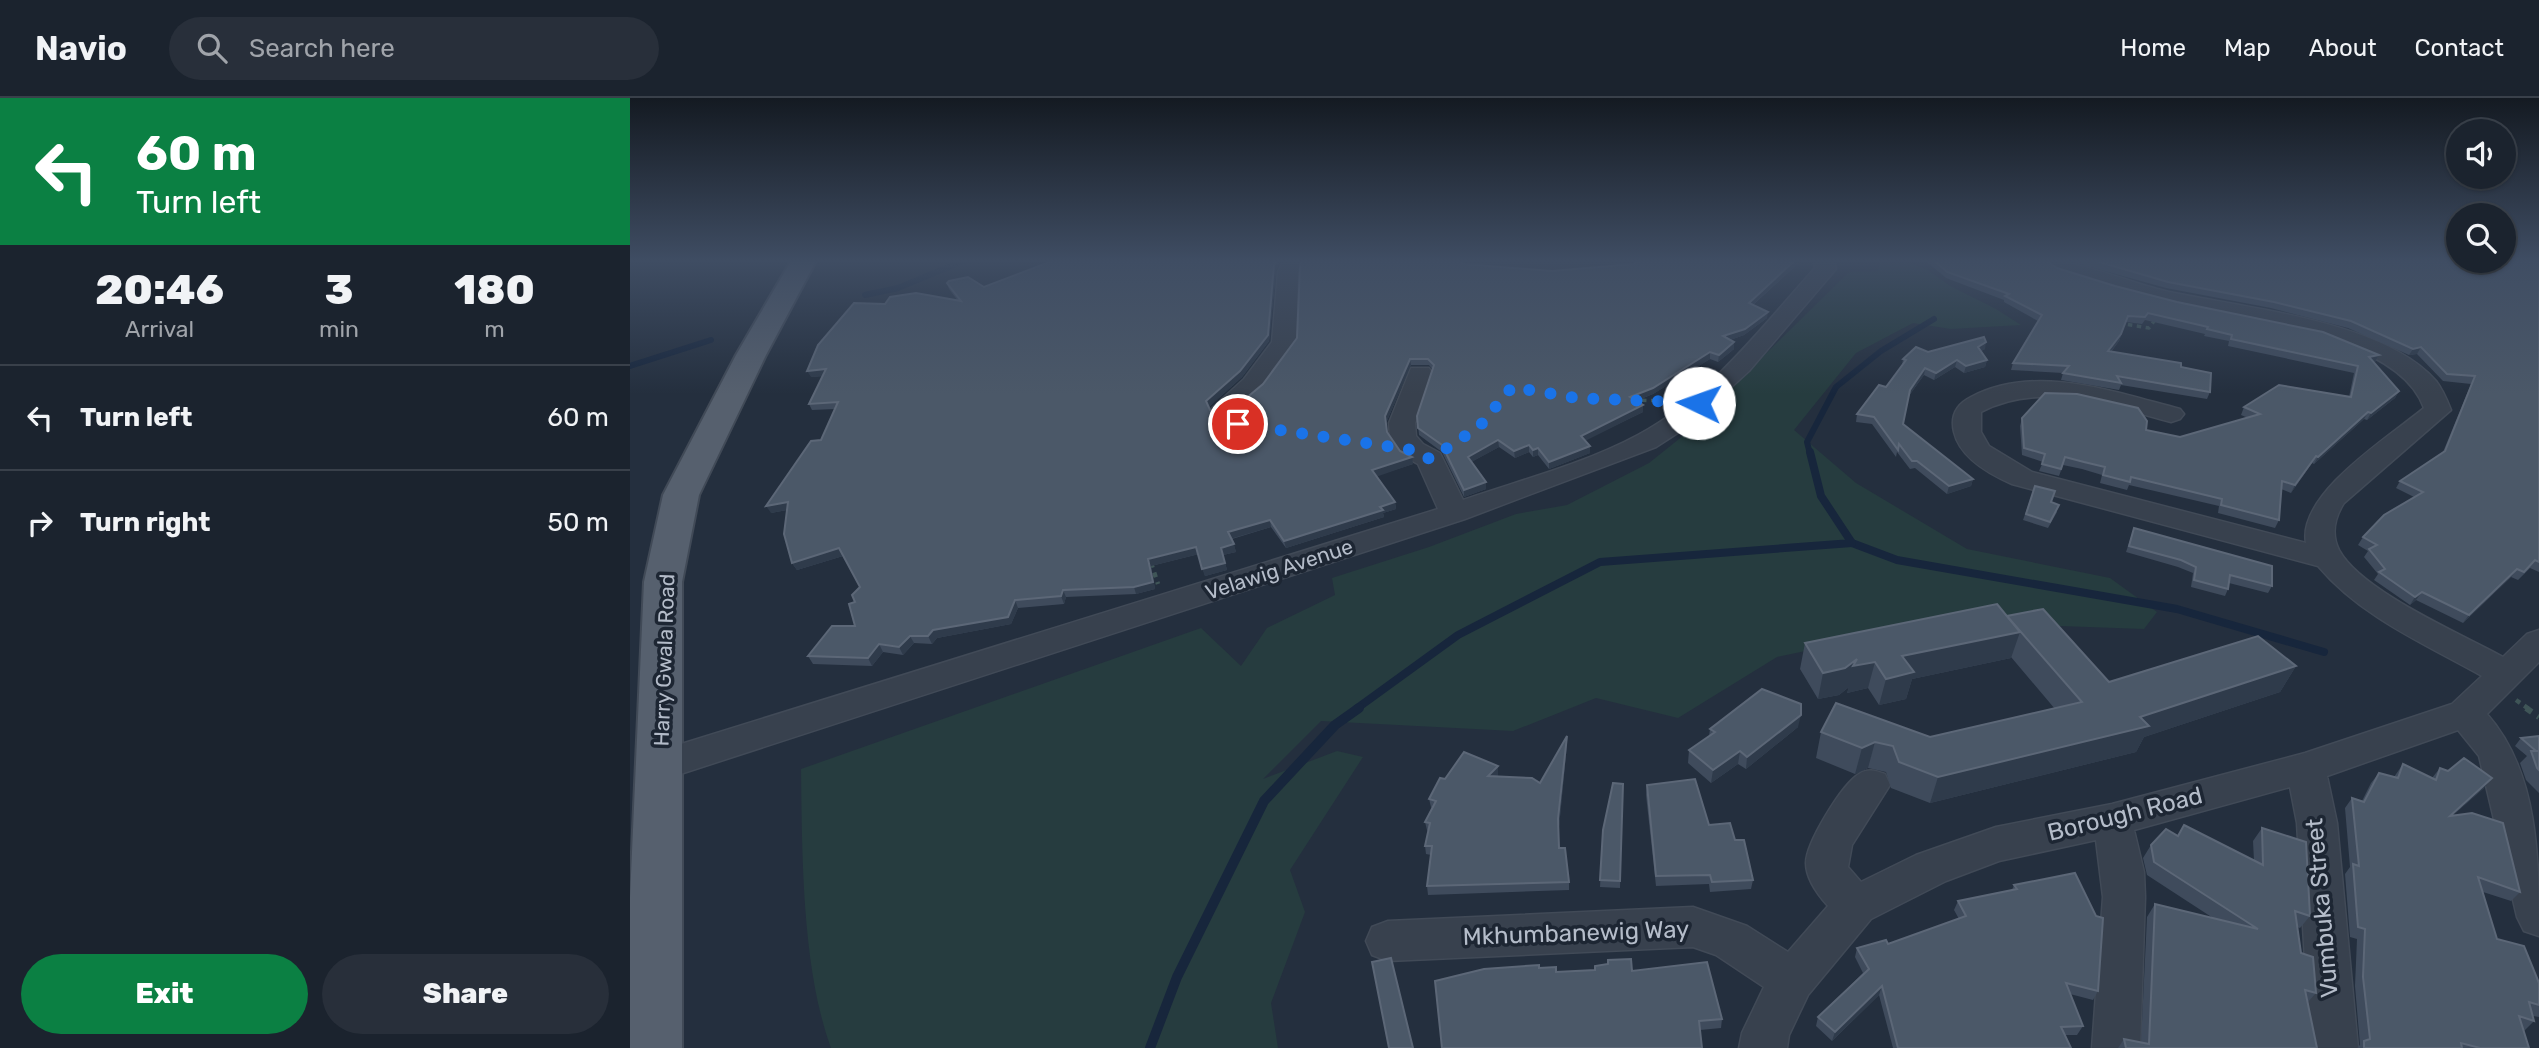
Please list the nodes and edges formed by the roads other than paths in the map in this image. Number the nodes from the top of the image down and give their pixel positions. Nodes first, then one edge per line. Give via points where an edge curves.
1 (779, 305) edge
2 (1286, 305) edge
3 (1794, 305) edge
4 (2202, 305) edge
5 (1420, 373) dead end
6 (1223, 410) edge
7 (2171, 414) dead end
8 (1455, 513) junction
9 (2329, 559) junction
10 (2539, 642) edge
11 (2506, 674) junction
12 (2465, 714) junction
13 (662, 765) junction
14 (2306, 768) junction
15 (1871, 786) dead end
16 (2112, 820) junction
17 (1856, 906) junction
18 (2539, 917) edge
19 (1388, 941) dead end
20 (1792, 980) junction
21 (653, 1048) edge
22 (1763, 1048) edge
23 (2116, 1048) edge
24 (2334, 1048) edge

1 - 13 main road, Harry Gwala Road via 681,495 663,582
2 - 6 street via 1284,343 1253,384
3 - 8 street, Velawig Avenue via 1740,366 1647,441
4 - 9 street via 2327,332 2387,355 2428,386 2438,410 2322,511 2319,531
5 - 8 street via 1402,423 1403,437 1413,450 1430,459
7 - 9 street via 2069,392 2033,390 1983,398 1969,408 1965,418 1973,446 1988,460 2022,478
8 - 13 street, Velawig Avenue
9 - 11 street via 2346,579 2386,606
10 - 11 street, Borough Road
11 - 12 street, Borough Road
12 - 14 street, Borough Road
12 - 18 street via 2498,755
13 - 21 main road, Harry Gwala Road
14 - 16 street, Borough Road
14 - 24 street, Vumbuka Street via 2317,823
15 - 17 street via 1828,849 1827,867
16 - 17 street, Borough Road via 1996,844
16 - 23 street via 2123,885
17 - 20 street, Borough Road
19 - 20 street, Mkhumbanewig Way via 1693,927 1731,940
20 - 22 street, Borough Road via 1766,1032

